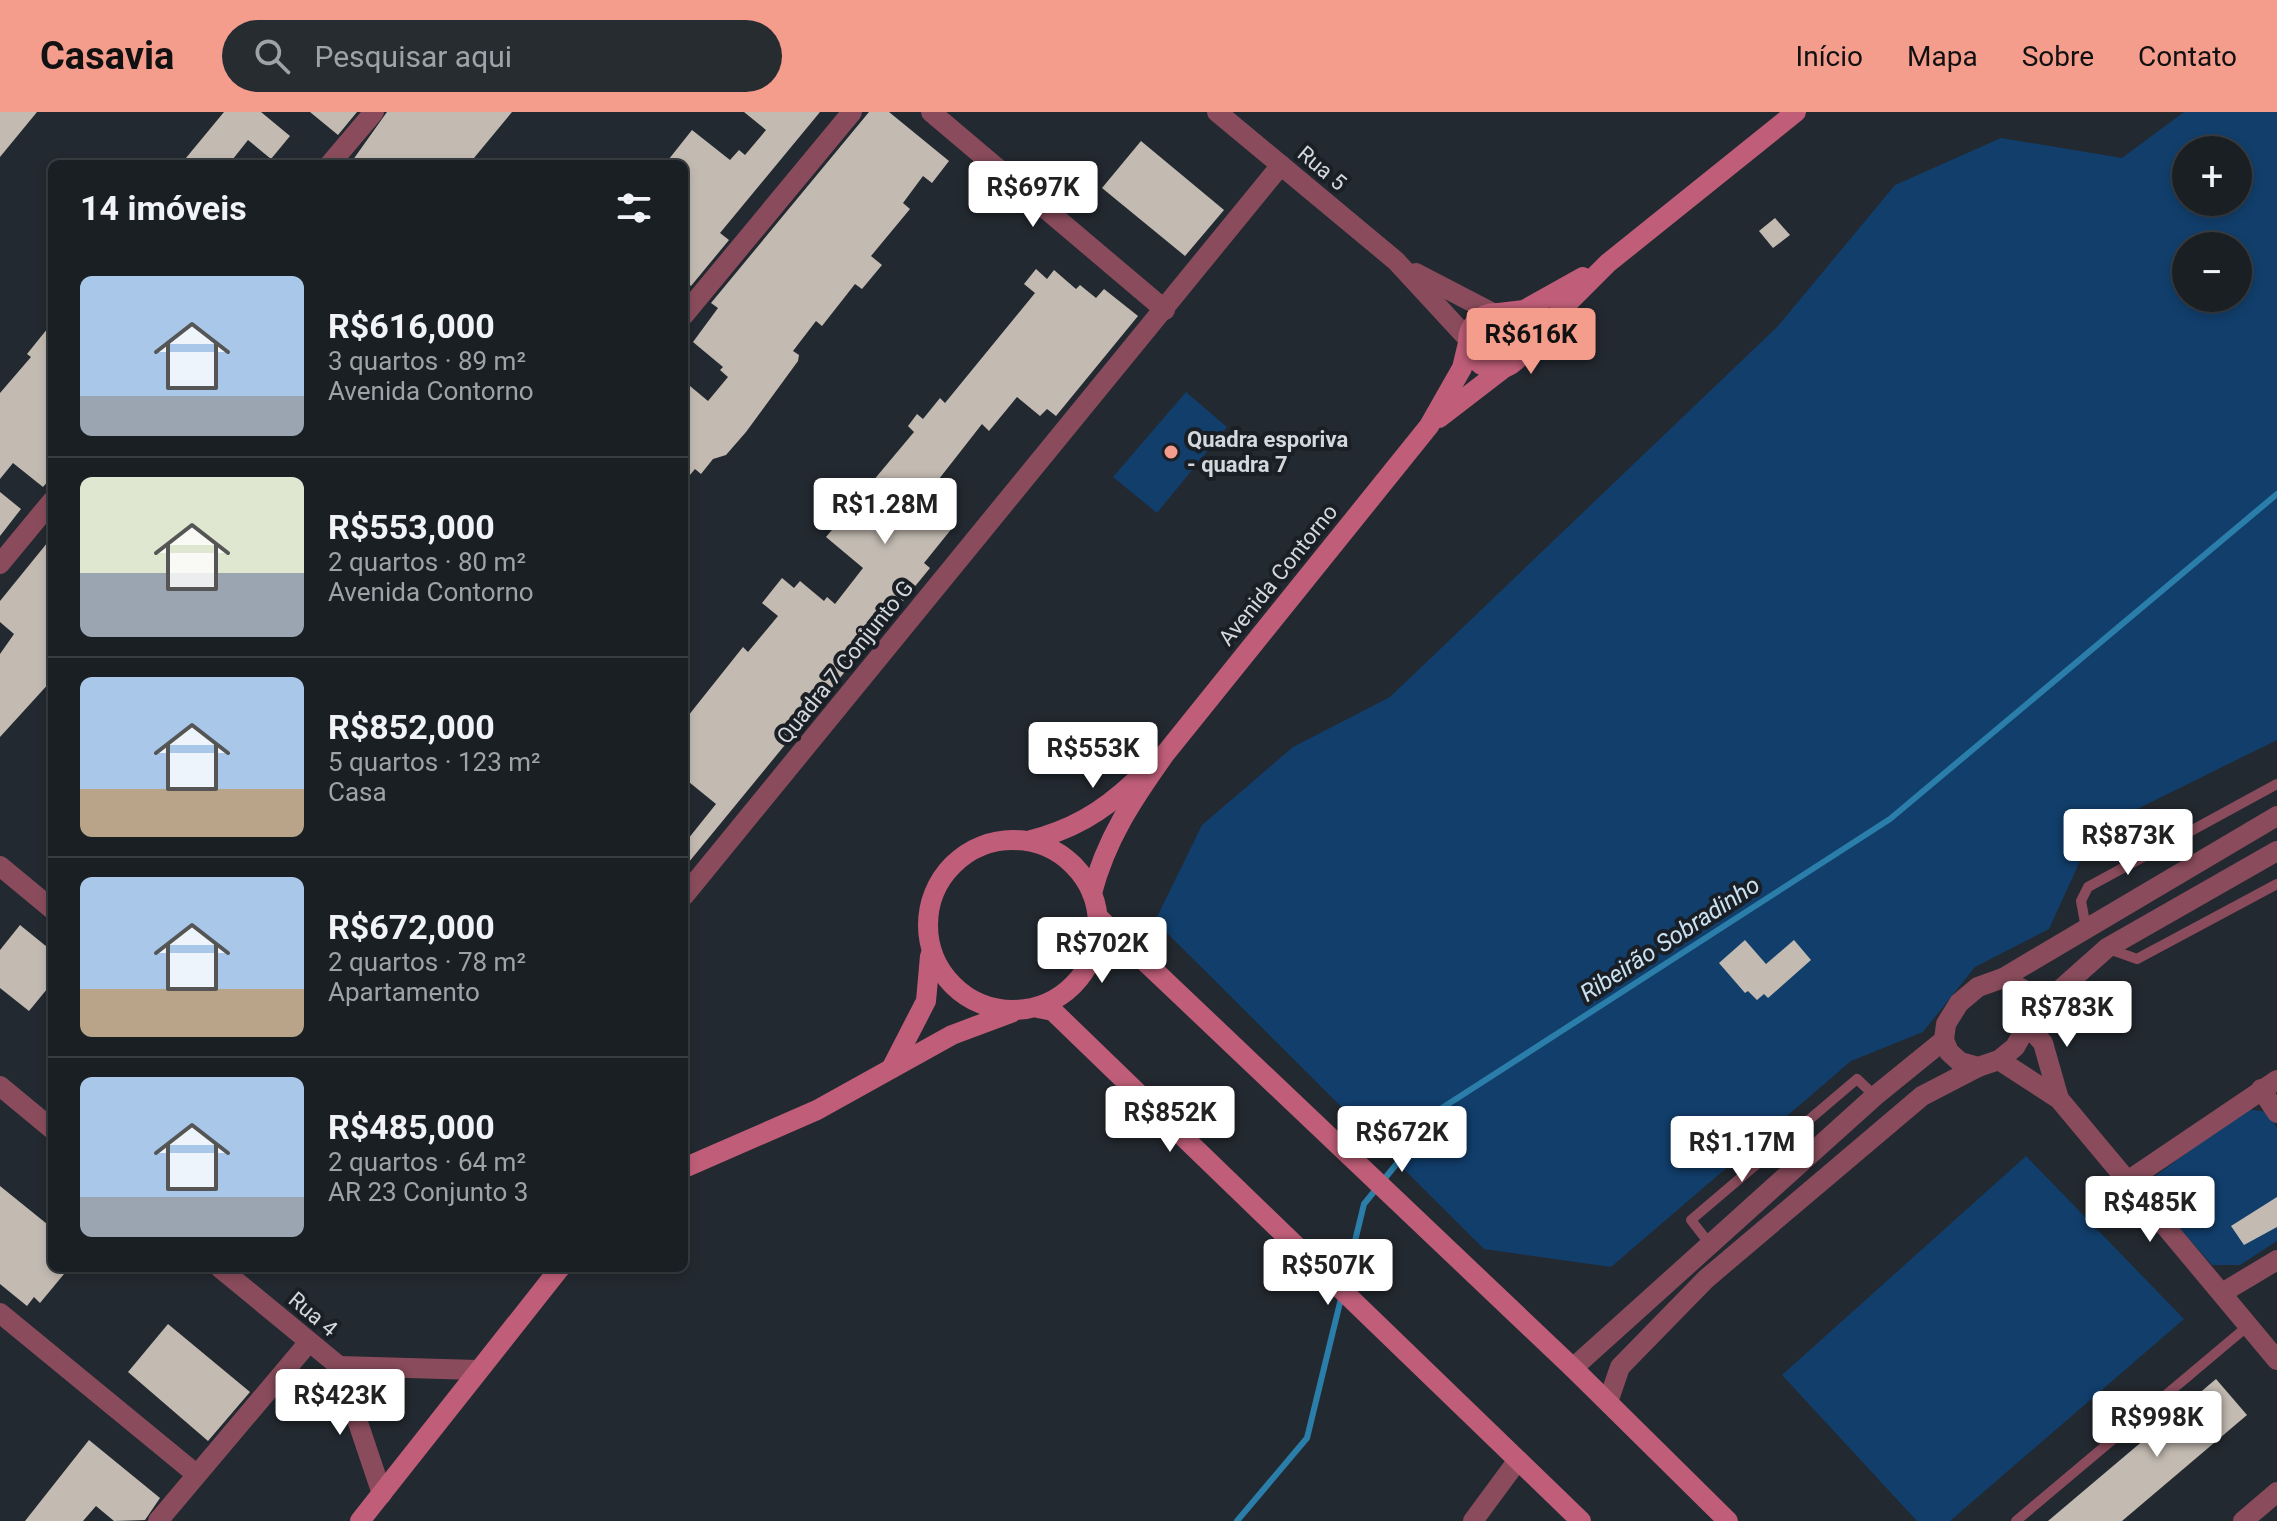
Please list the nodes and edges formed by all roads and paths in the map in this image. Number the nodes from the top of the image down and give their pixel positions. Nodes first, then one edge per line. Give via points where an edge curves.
1 (374, 112) edge
2 (852, 112) edge
3 (931, 112) edge
4 (1217, 112) edge
5 (1796, 112) edge
6 (333, 160) edge
7 (1281, 165) junction
8 (1396, 261) junction
9 (1608, 263) junction
10 (688, 310) edge
11 (1165, 310) junction
12 (1496, 313) junction
13 (1468, 341) junction
14 (1523, 348) junction
15 (1504, 368) junction
16 (1429, 426) junction
17 (48, 506) edge
18 (0, 564) edge
19 (1165, 754) junction
20 (2277, 784) edge
21 (2277, 816) edge
22 (1028, 841) junction
23 (2277, 851) edge
24 (0, 866) edge
25 (2277, 884) edge
26 (688, 891) edge
27 (1092, 893) junction
28 (48, 906) edge
29 (1098, 917) junction
30 (2086, 928) junction
31 (2107, 948) junction
32 (930, 950) junction
33 (2003, 978) junction
34 (1028, 1009) junction
35 (2032, 1020) junction
36 (1944, 1040) junction
37 (1999, 1060) junction
38 (1978, 1067) junction
39 (889, 1070) junction
40 (2269, 1085) edge
41 (0, 1086) edge
42 (1875, 1096) junction
43 (2059, 1099) junction
44 (2277, 1113) edge
45 (48, 1126) edge
46 (688, 1166) edge
47 (2126, 1182) junction
48 (1709, 1243) junction
49 (2277, 1260) edge
50 (225, 1272) edge
51 (557, 1272) edge
52 (2222, 1293) junction
53 (0, 1313) edge
54 (2249, 1325) junction
55 (309, 1342) junction
56 (2277, 1360) edge
57 (339, 1366) junction
58 (1573, 1368) junction
59 (478, 1370) junction
60 (1608, 1402) junction
61 (1518, 1460) junction
62 (196, 1474) junction
63 (2277, 1492) edge
64 (382, 1494) junction
65 (158, 1521) edge
66 (360, 1521) edge
67 (1473, 1521) edge
68 (1581, 1521) edge
69 (1728, 1521) edge
70 (2016, 1521) edge
71 (2243, 1521) edge

1 - 6 street
2 - 10 street
3 - 11 street
4 - 7 street, Rua 5
5 - 9 main road
7 - 8 street, Rua 5
7 - 11 street, Quadra 7 Conjunto G
8 - 12 street, Rua 5
8 - 13 street, Rua 5
9 - 12 main road via 1524,310
9 - 14 main road
11 - 26 street, Quadra 7 Conjunto G
12 - 13 main road via 1473,325
12 - 14 main road via 1516,321
13 - 15 main road via 1476,361
13 - 16 main road, Avenida Contorno via 1462,368
14 - 15 main road
15 - 16 main road, Avenida Contorno
16 - 19 main road, Avenida Contorno
17 - 18 street
19 - 22 main road, Avenida Contorno via 1094,817
19 - 27 main road, Avenida Contorno via 1111,837
20 - 30 lane via 2088,887 2081,901
21 - 30 street
22 - 27 main road via 1055,851 1077,869
22 - 32 main road via 998,840 971,850 948,868 933,892 926,920
23 - 31 street
24 - 28 street
25 - 31 lane via 2137,959
27 - 29 main road
29 - 34 main road via 1090,963 1077,983 1059,998
29 - 58 main road
30 - 33 street
31 - 35 street
32 - 34 main road via 943,975 964,996 990,1008
32 - 39 main road via 926,1001
33 - 35 street via 2027,992
33 - 36 street via 1978,987 1959,1003 1946,1024
34 - 39 main road via 952,1035
34 - 61 main road via 1053,1011
35 - 37 street via 2015,1047
35 - 43 street
36 - 38 street via 1960,1062
36 - 42 street
37 - 38 street
37 - 43 street
38 - 60 street via 1922,1096 1706,1279 1620,1367
39 - 46 main road via 804,1116
40 - 44 street
40 - 47 street
41 - 45 street
42 - 48 street
42 - 48 lane via 1857,1079 1691,1220
43 - 47 street
47 - 52 street
48 - 58 street
49 - 52 street
50 - 55 street, Rua 4
51 - 59 main road
52 - 54 street
53 - 62 street
54 - 56 street
54 - 70 lane
55 - 57 street, Rua 4
55 - 62 street
57 - 59 street, Rua 4
57 - 64 street, Rua 4
58 - 60 main road
59 - 64 main road
60 - 69 main road
61 - 67 street
61 - 68 main road
62 - 65 street
63 - 71 street
64 - 66 main road

